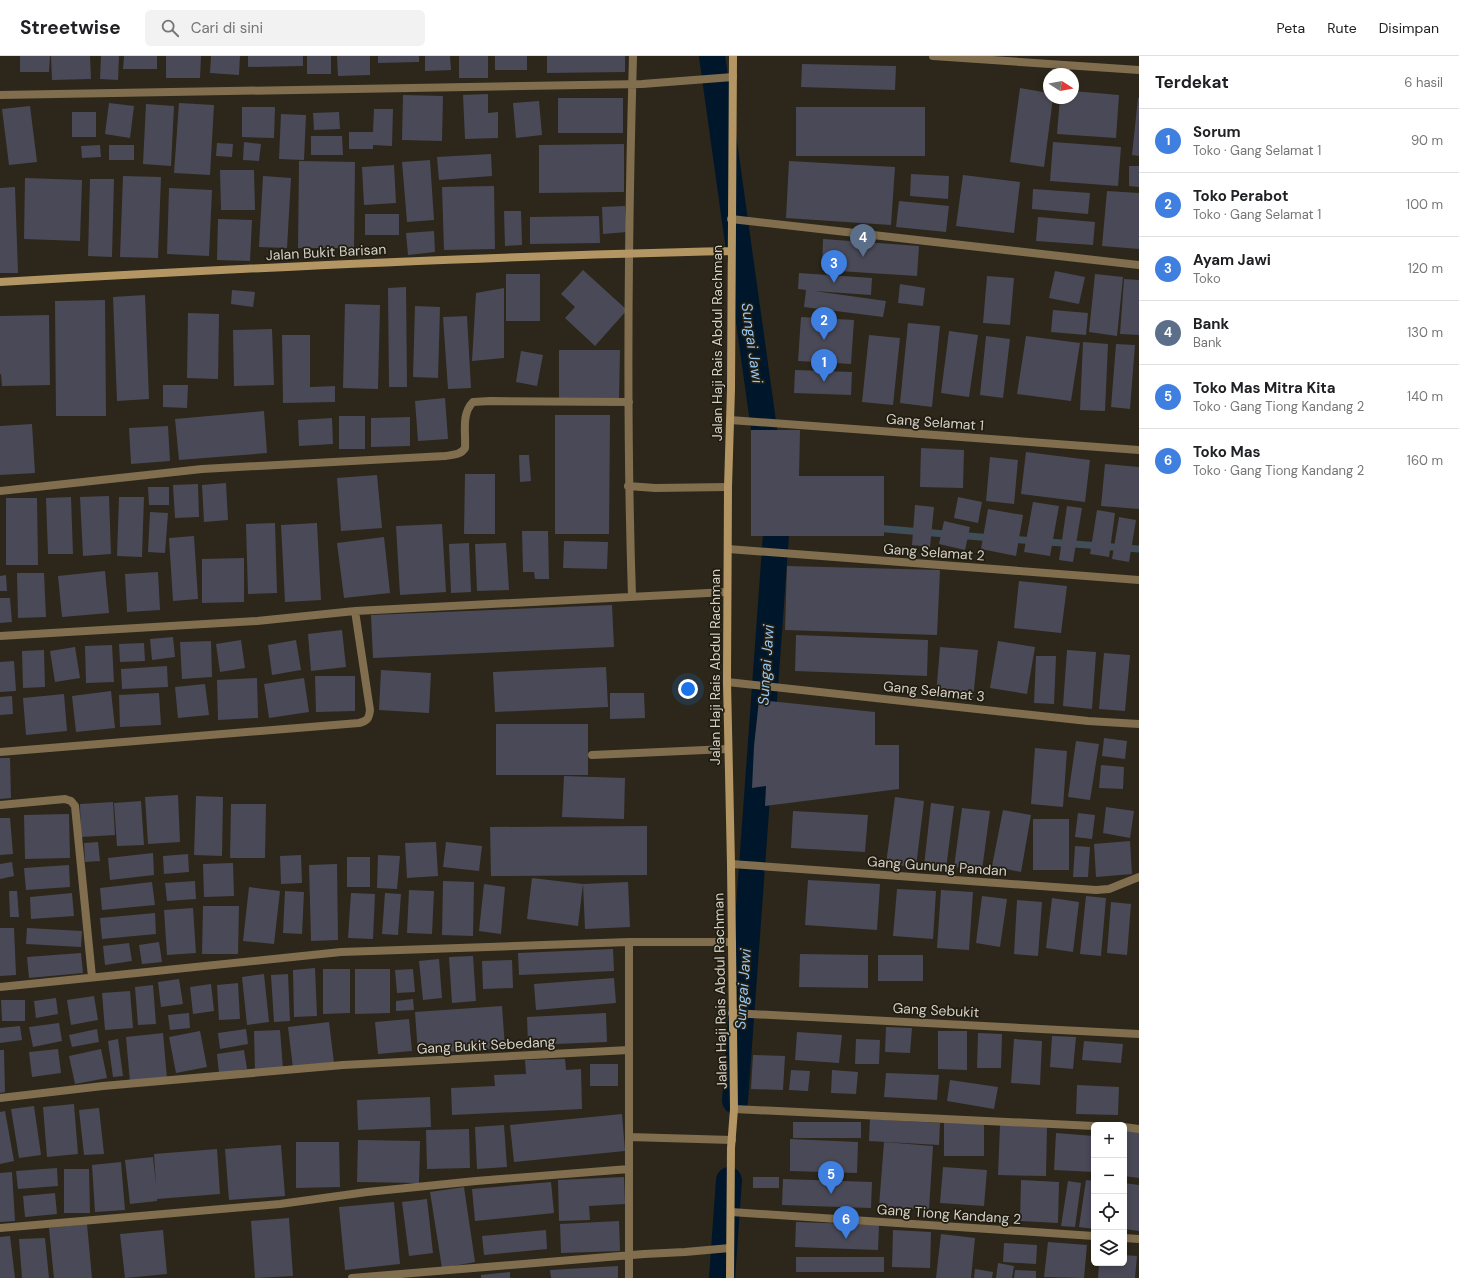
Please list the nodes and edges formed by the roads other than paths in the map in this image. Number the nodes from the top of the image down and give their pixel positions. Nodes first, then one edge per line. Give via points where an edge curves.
1 (633, 56) edge
2 (733, 56) edge
3 (933, 56) edge
4 (1139, 70) edge
5 (733, 77) junction
6 (632, 84) junction
7 (0, 95) edge
8 (731, 219) junction
9 (731, 252) junction
10 (629, 254) junction
11 (1139, 264) edge
12 (0, 282) edge
13 (630, 402) junction
14 (730, 419) junction
15 (1139, 450) edge
16 (628, 486) junction
17 (728, 487) junction
18 (0, 491) edge
19 (728, 549) junction
20 (1139, 580) edge
21 (727, 592) junction
22 (632, 596) junction
23 (355, 611) junction
24 (0, 636) edge
25 (727, 682) junction
26 (1139, 724) edge
27 (728, 749) junction
28 (0, 752) edge
29 (592, 755) dead end
30 (0, 805) edge
31 (731, 864) junction
32 (1139, 877) edge
33 (629, 942) junction
34 (732, 942) junction
35 (92, 977) junction
36 (0, 987) edge
37 (732, 1013) junction
38 (1139, 1034) edge
39 (629, 1050) junction
40 (0, 1098) edge
41 (734, 1109) junction
42 (1091, 1126) edge
43 (1127, 1127) edge
44 (1139, 1128) edge
45 (629, 1138) junction
46 (732, 1140) junction
47 (629, 1169) junction
48 (731, 1212) junction
49 (0, 1228) edge
50 (1091, 1236) edge
51 (1127, 1238) edge
52 (1139, 1239) edge
53 (730, 1248) junction
54 (629, 1255) junction
55 (352, 1278) edge
56 (629, 1278) edge
57 (730, 1278) edge

1 - 6 street
2 - 5 street, Jalan Haji Rais Abdul Rachman
3 - 4 street
5 - 6 street
5 - 8 street, Jalan Haji Rais Abdul Rachman
6 - 7 street
6 - 10 street
8 - 9 street, Jalan Haji Rais Abdul Rachman
8 - 11 street
9 - 10 street, Jalan Bukit Barisan
9 - 14 street, Jalan Haji Rais Abdul Rachman
10 - 12 street, Jalan Bukit Barisan via 488,257
10 - 13 street
13 - 16 street
13 - 18 street via 473,402 466,413 463,452 457,455 202,469
14 - 15 street, Gang Selamat 1
14 - 17 street, Jalan Haji Rais Abdul Rachman
16 - 17 street
16 - 22 street
17 - 19 street, Jalan Haji Rais Abdul Rachman
19 - 20 street, Gang Selamat 2
19 - 21 street, Jalan Haji Rais Abdul Rachman
21 - 22 street
21 - 25 street, Jalan Haji Rais Abdul Rachman
22 - 23 street
23 - 24 street via 257,621
23 - 28 street via 370,710 366,721
25 - 26 street, Gang Selamat 3 via 1080,720
25 - 27 street, Jalan Haji Rais Abdul Rachman
27 - 29 street
27 - 31 street, Jalan Haji Rais Abdul Rachman
30 - 35 street via 65,799 74,803
31 - 32 street, Gang Gunung Pandan via 1096,890 1110,889
31 - 34 street, Jalan Haji Rais Abdul Rachman
33 - 34 street
33 - 35 street via 341,952
33 - 39 street
34 - 37 street, Jalan Haji Rais Abdul Rachman
35 - 36 street
37 - 38 street, Gang Sebukit
37 - 41 street, Jalan Haji Rais Abdul Rachman
39 - 40 street, Gang Bukit Sebedang via 343,1065 103,1086
39 - 45 street
41 - 42 street
41 - 46 street, Jalan Haji Rais Abdul Rachman
43 - 44 street
45 - 46 street
45 - 47 street
46 - 48 street, Jalan Haji Rais Abdul Rachman
47 - 49 street via 398,1189 280,1204
47 - 54 street
48 - 50 street, Gang Tiong Kandang 2
48 - 53 street, Jalan Haji Rais Abdul Rachman
51 - 52 street
53 - 54 street
53 - 57 street, Jalan Haji Rais Abdul Rachman
54 - 55 street
54 - 56 street

